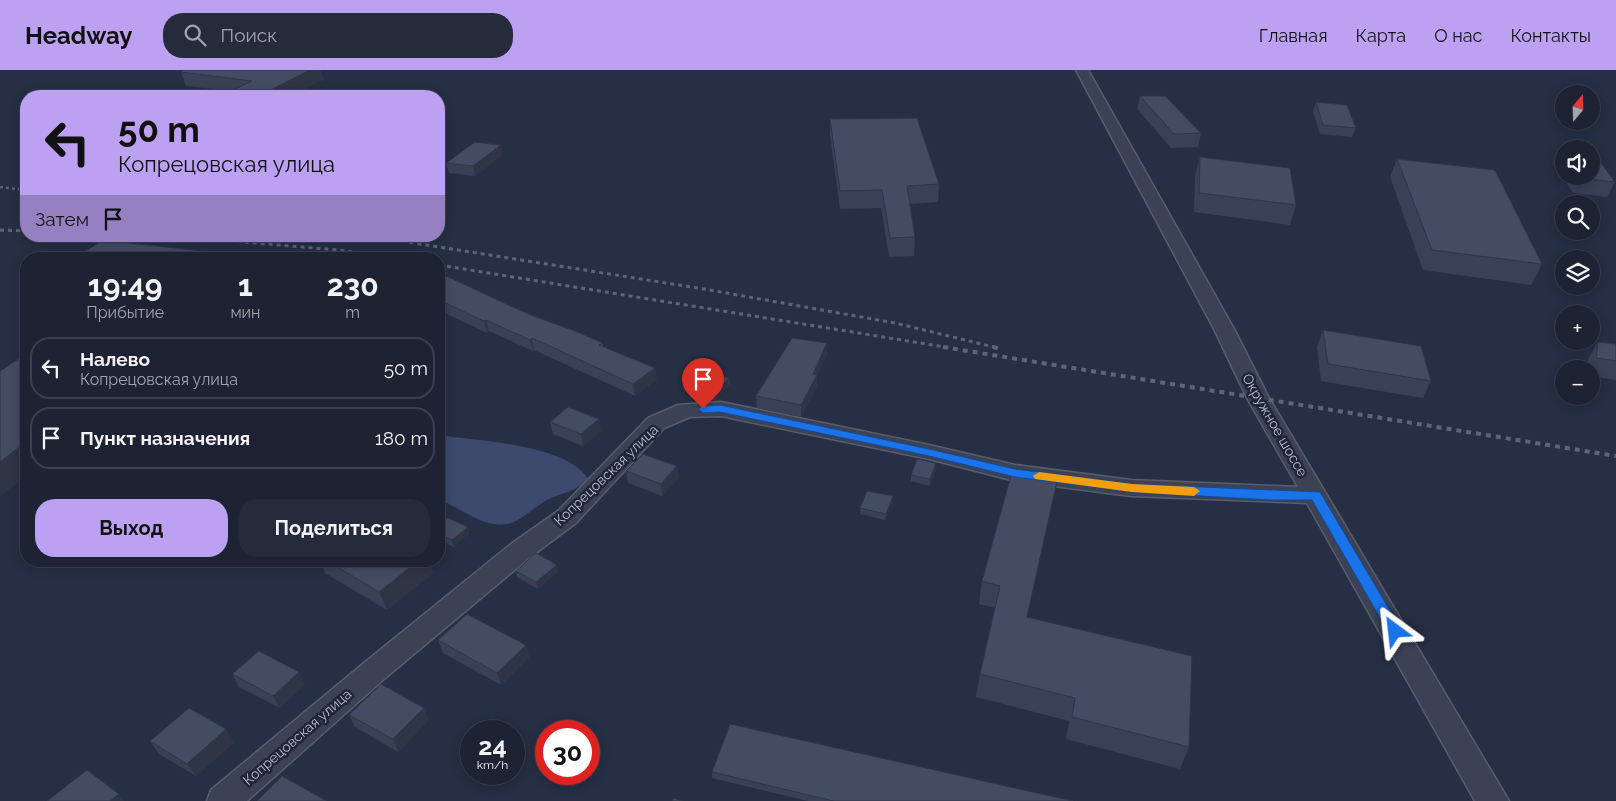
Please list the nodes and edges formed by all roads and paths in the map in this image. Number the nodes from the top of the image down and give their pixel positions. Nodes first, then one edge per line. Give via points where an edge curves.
1 (1082, 70) edge
2 (1316, 495) junction
3 (224, 801) edge
4 (1493, 801) edge

1 - 2 street, Окружное шоссе via 1258,398
2 - 3 street, Копрецовская улица via 1132,488 1015,473 720,408 686,410 656,423 567,517 520,551 374,670
2 - 4 street, Окружное шоссе

